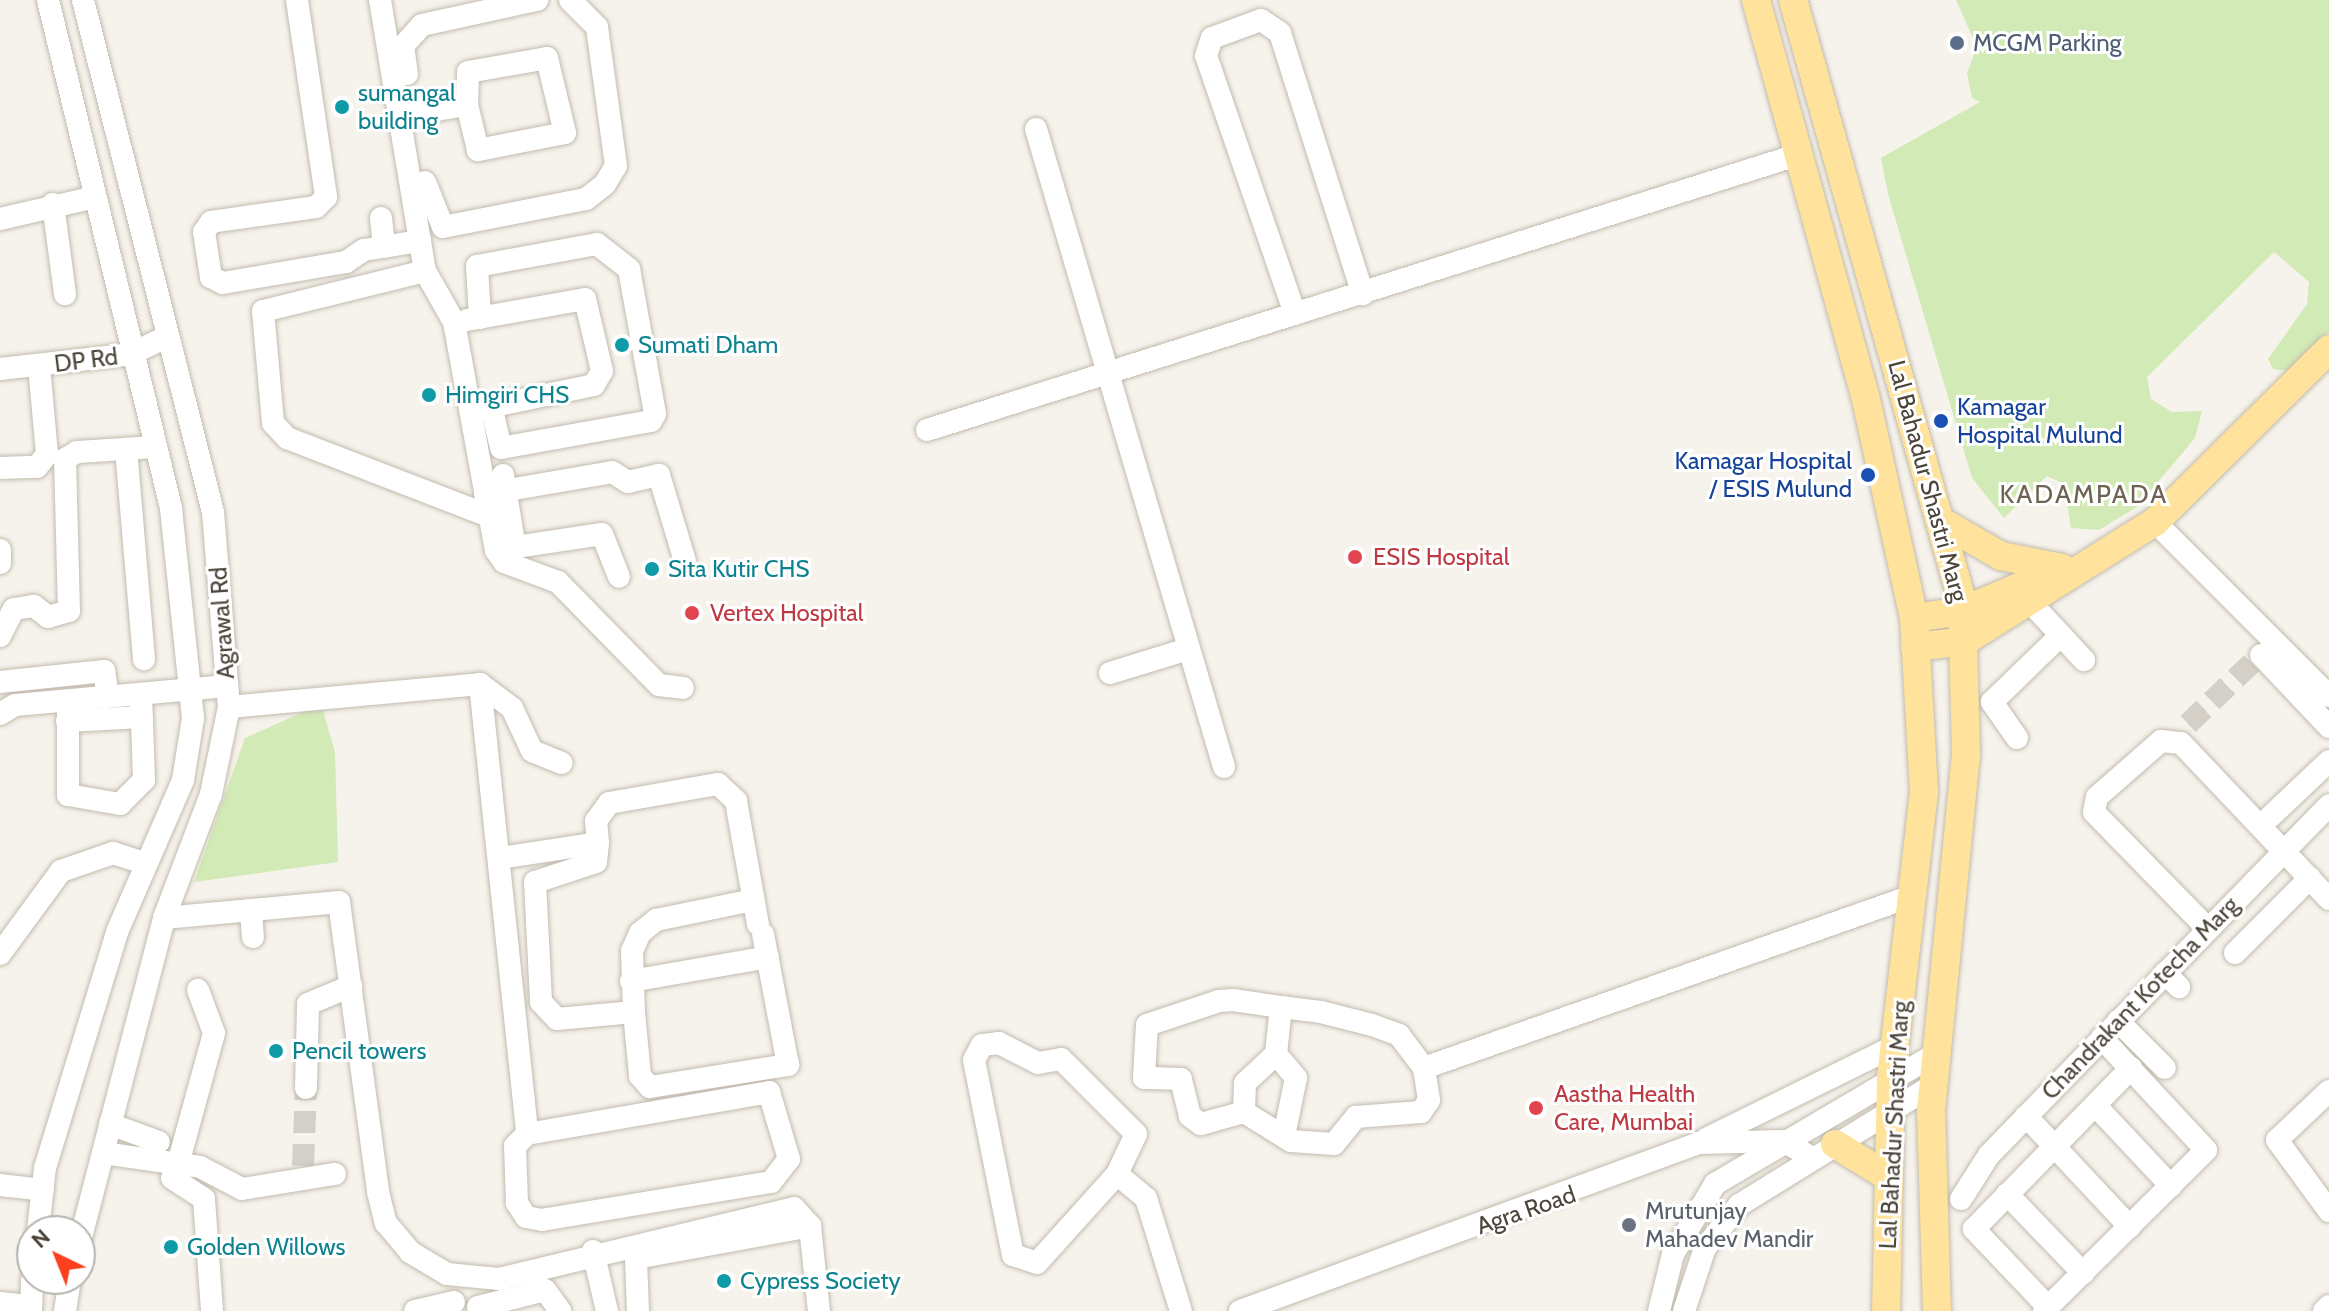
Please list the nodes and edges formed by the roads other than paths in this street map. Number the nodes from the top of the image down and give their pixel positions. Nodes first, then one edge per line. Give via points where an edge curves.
1 (48, 0) edge
2 (83, 0) edge
3 (297, 0) edge
4 (380, 0) edge
5 (537, 0) edge
6 (570, 0) edge
7 (1756, 0) edge
8 (1793, 0) edge
9 (467, 105) junction
10 (406, 115) junction
11 (1036, 129) dead end
12 (1797, 155) junction
13 (95, 197) junction
14 (53, 204) junction
15 (381, 218) dead end
16 (0, 219) edge
17 (420, 241) junction
18 (384, 247) junction
19 (425, 271) junction
20 (65, 294) dead end
21 (1363, 294) junction
22 (1295, 314) junction
23 (480, 318) junction
24 (454, 322) junction
25 (168, 336) junction
26 (2329, 349) edge
27 (131, 354) junction
28 (39, 366) junction
29 (0, 369) edge
30 (1105, 374) junction
31 (481, 408) junction
32 (927, 430) dead end
33 (155, 447) junction
34 (126, 449) junction
35 (0, 468) edge
36 (495, 494) junction
37 (2155, 522) junction
38 (1944, 523) junction
39 (506, 549) junction
40 (0, 550) edge
41 (685, 561) dead end
42 (2092, 561) junction
43 (0, 563) edge
44 (2062, 568) junction
45 (619, 577) dead end
46 (2031, 603) junction
47 (1963, 611) junction
48 (1914, 618) junction
49 (2061, 635) junction
50 (0, 636) edge
51 (1965, 641) junction
52 (1915, 647) junction
53 (1188, 649) junction
54 (2264, 652) junction
55 (144, 659) dead end
56 (2084, 660) dead end
57 (1110, 673) dead end
58 (0, 682) edge
59 (480, 684) junction
60 (683, 688) dead end
61 (192, 690) junction
62 (141, 694) junction
63 (228, 696) junction
64 (2329, 696) edge
65 (108, 697) junction
66 (67, 711) junction
67 (0, 714) edge
68 (142, 717) junction
69 (2188, 724) dead end
70 (2329, 727) edge
71 (2017, 738) dead end
72 (2329, 761) edge
73 (562, 763) dead end
74 (1224, 767) dead end
75 (2329, 805) edge
76 (2270, 817) junction
77 (598, 843) junction
78 (2289, 846) junction
79 (500, 858) junction
80 (146, 864) junction
81 (2310, 878) junction
82 (1912, 896) junction
83 (2329, 899) edge
84 (753, 900) junction
85 (251, 910) junction
86 (164, 918) junction
87 (2208, 929) junction
88 (253, 937) dead end
89 (2235, 953) dead end
90 (0, 954) edge
91 (768, 957) junction
92 (631, 981) junction
93 (351, 986) junction
94 (198, 990) dead end
95 (1281, 1007) junction
96 (634, 1012) junction
97 (2123, 1025) junction
98 (2102, 1038) junction
99 (1895, 1046) junction
100 (1937, 1053) junction
101 (1276, 1054) junction
102 (1424, 1068) junction
103 (2131, 1068) junction
104 (2165, 1068) dead end
105 (1891, 1078) junction
106 (1933, 1085) junction
107 (306, 1088) tunnel mouth
108 (2329, 1091) edge
109 (2095, 1105) junction
110 (1890, 1110) junction
111 (1244, 1112) junction
112 (2022, 1121) junction
113 (110, 1124) junction
114 (527, 1134) junction
115 (1284, 1136) junction
116 (1783, 1141) junction
117 (1698, 1143) junction
118 (2050, 1150) junction
119 (1824, 1151) junction
120 (103, 1153) junction
121 (169, 1162) junction
122 (335, 1174) dead end
123 (1117, 1174) junction
124 (1887, 1176) junction
125 (0, 1185) edge
126 (2171, 1186) junction
127 (43, 1190) junction
128 (2007, 1194) junction
129 (1961, 1199) dead end
130 (2329, 1211) edge
131 (40, 1215) edge
132 (87, 1215) edge
133 (810, 1226) junction
134 (2126, 1231) junction
135 (1968, 1242) dead end
136 (593, 1251) junction
137 (2083, 1273) junction
138 (454, 1302) dead end
139 (0, 1303) edge
140 (2329, 1306) edge
141 (478, 1307) dead end
142 (31, 1308) edge
143 (2041, 1310) edge
144 (212, 1311) edge
145 (415, 1311) edge
146 (560, 1311) edge
147 (607, 1311) edge
148 (638, 1311) edge
149 (819, 1311) edge
150 (1181, 1311) edge
151 (1240, 1311) edge
152 (1659, 1311) edge
153 (1684, 1311) edge
154 (1886, 1311) edge
155 (1937, 1311) edge
156 (2324, 1311) edge

1 - 13 street, Agrawal Rd
2 - 25 street, Agrawal Rd
3 - 18 street via 326,197 316,207 211,222 204,232 211,277 223,283 331,265
4 - 10 street
5 - 10 street via 422,25 403,46
6 - 10 street via 597,27 616,166 586,199 443,227 430,208
7 - 12 main road, Lal Bahadur Shastri Marg
8 - 38 main road, Lal Bahadur Shastri Marg
9 - 9 street via 468,72 547,58 565,133 478,150
9 - 10 street
10 - 17 street
11 - 30 street
12 - 21 street
12 - 48 main road, Lal Bahadur Shastri Marg via 1865,395
13 - 14 street
13 - 27 street, Agrawal Rd
14 - 16 street
14 - 20 street
15 - 18 street
17 - 18 street
17 - 19 street
19 - 24 street
19 - 36 street via 263,311 273,423 287,438
21 - 22 street
21 - 22 street via 1280,33 1261,20 1212,38 1206,56
22 - 30 street
23 - 24 street
23 - 31 street via 585,299 602,371 594,385
23 - 31 street via 477,266 597,244 629,269 655,414 651,421 501,448
24 - 31 street
25 - 27 street, DP Rd
25 - 63 street, Agrawal Rd via 213,512
26 - 37 main road
27 - 28 street, DP Rd
27 - 33 street, Agrawal Rd
28 - 29 street, DP Rd
28 - 35 street via 47,454 37,467
30 - 32 street
30 - 53 street
31 - 36 street
33 - 34 street
33 - 61 street, Agrawal Rd via 171,508
34 - 50 street via 77,452 65,459 69,611 48,617 34,606 14,609
34 - 55 street
36 - 39 street
36 - 41 street via 612,472 628,482 659,475
37 - 42 main road
37 - 54 street
38 - 44 main road via 2001,556
38 - 47 main road, Lal Bahadur Shastri Marg
39 - 45 street via 602,534
39 - 60 street via 504,562 558,582 659,685
40 - 43 street
42 - 44 main road
42 - 46 main road
44 - 47 main road
46 - 49 street
46 - 51 main road
47 - 48 main road
47 - 51 main road, Lal Bahadur Shastri Marg
48 - 52 main road, Lal Bahadur Shastri Marg
49 - 56 street
49 - 71 street via 1992,702
51 - 52 main road
51 - 100 main road, Lal Bahadur Shastri Marg via 1966,754
52 - 82 main road, Lal Bahadur Shastri Marg via 1924,792
53 - 57 street
53 - 74 street
54 - 64 street
54 - 70 street
58 - 65 street via 104,671
59 - 63 street
59 - 73 street via 512,708 532,751
59 - 79 street
61 - 62 street
61 - 63 street
61 - 80 street, Agrawal Rd via 183,780
62 - 65 street
62 - 68 street
63 - 86 street, Agrawal Rd via 211,794
65 - 66 street
66 - 67 street
66 - 68 street
66 - 68 street via 68,795 120,804 144,780
69 - 76 street
72 - 76 street
75 - 78 street, Chandrakant Kotecha Marg
76 - 78 street
77 - 79 street
77 - 84 street via 596,821 609,803 718,784 736,801
77 - 96 street via 596,862 535,882 541,1002 557,1019
78 - 81 street
78 - 87 street, Chandrakant Kotecha Marg
78 - 87 street via 2172,739 2097,797 2094,812
79 - 114 street
80 - 90 street via 113,853 61,871
80 - 127 street, Agrawal Rd via 117,932
81 - 83 street
81 - 89 street
82 - 99 main road, Lal Bahadur Shastri Marg
82 - 102 street
84 - 91 street
84 - 92 street via 656,920 632,951
85 - 86 street
85 - 88 street
85 - 93 street via 339,902
86 - 113 street, Agrawal Rd
87 - 97 street, Chandrakant Kotecha Marg via 2173,981
91 - 92 street
91 - 96 street via 790,1054 779,1071 650,1087 640,1076
92 - 96 street
93 - 107 street via 317,995 308,1004
93 - 136 street via 378,1192 394,1246 447,1274 499,1279
94 - 121 street via 214,1033
95 - 101 street
95 - 102 street via 1399,1035
95 - 111 street via 1219,1001 1143,1029 1144,1078 1181,1079 1194,1121
97 - 98 street, Chandrakant Kotecha Marg
97 - 104 street
98 - 103 street
98 - 112 street, Chandrakant Kotecha Marg
99 - 105 main road, Lal Bahadur Shastri Marg
99 - 117 street
100 - 105 street
100 - 106 main road, Lal Bahadur Shastri Marg
101 - 111 street via 1245,1083
101 - 115 street via 1296,1078
102 - 115 street via 1429,1100 1421,1112 1356,1117 1334,1144 1302,1145
103 - 109 street
103 - 126 street via 2205,1146
105 - 110 main road, Lal Bahadur Shastri Marg
105 - 116 street
106 - 110 street
106 - 155 main road, Lal Bahadur Shastri Marg
108 - 130 street via 2277,1140
109 - 118 street
109 - 126 street
110 - 119 street
110 - 124 main road, Lal Bahadur Shastri Marg
111 - 115 street
112 - 118 street
112 - 129 street, Chandrakant Kotecha Marg
113 - 120 street, Agrawal Rd
113 - 121 street
114 - 114 street via 769,1092 789,1159 771,1182 542,1220 526,1217 517,1203 515,1146
116 - 117 street, Agra Road
116 - 119 street
116 - 152 street via 1703,1197 1673,1254
117 - 151 street, Agra Road
118 - 128 street
118 - 134 street
119 - 124 main road
119 - 153 street via 1726,1217 1705,1248
120 - 121 street
120 - 132 street, Agrawal Rd
121 - 122 street via 242,1189 303,1173
121 - 144 street via 204,1199
123 - 123 street via 1037,1263 1018,1261 1009,1245 974,1060 982,1045 999,1043 1038,1063 1061,1059 1136,1134
123 - 150 street via 1146,1198
124 - 154 main road, Lal Bahadur Shastri Marg
125 - 127 street
126 - 134 street
127 - 131 street, Agrawal Rd
128 - 137 street
128 - 143 street via 1974,1232
133 - 136 street via 794,1208
133 - 148 street via 636,1258
133 - 149 street
134 - 137 street
135 - 143 street
136 - 147 street
137 - 143 street
138 - 145 street
139 - 142 street
140 - 156 street
141 - 146 street via 545,1290

